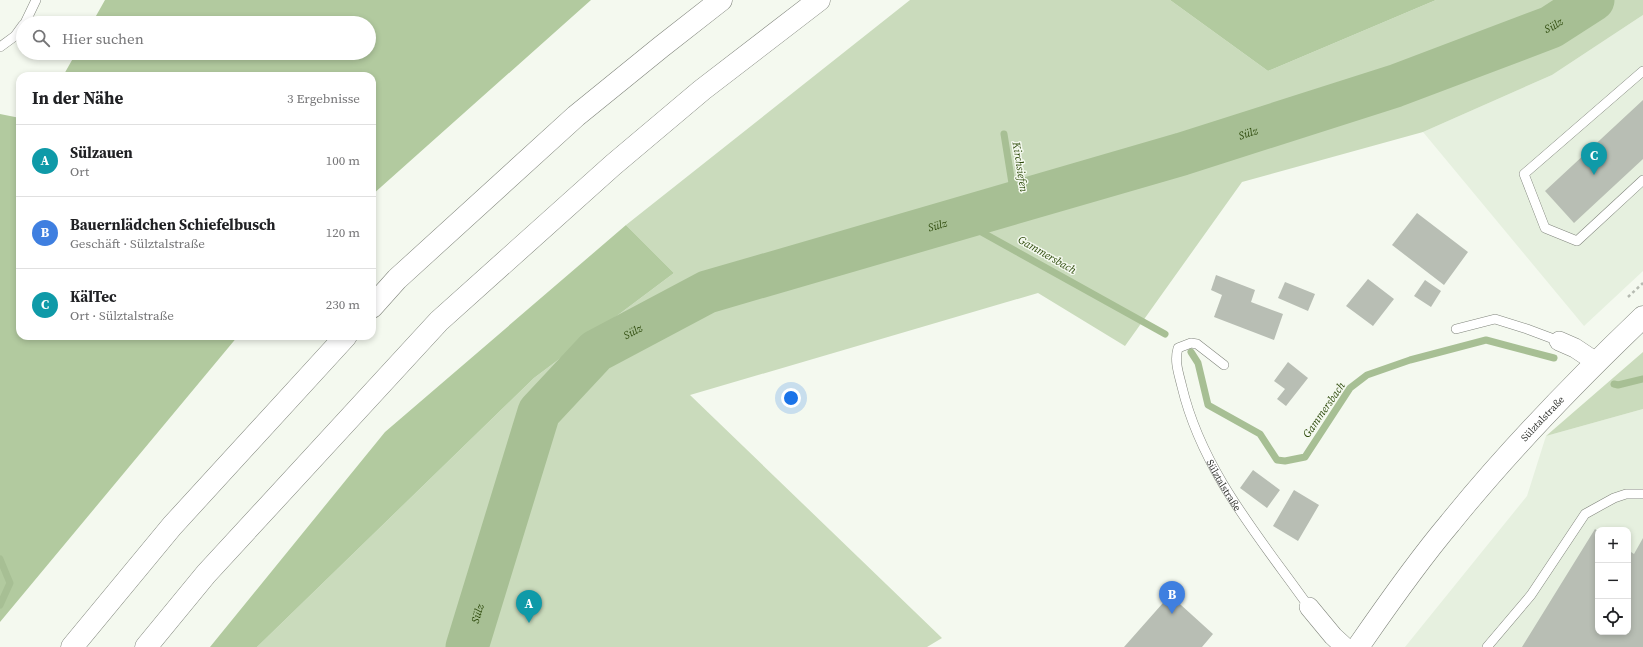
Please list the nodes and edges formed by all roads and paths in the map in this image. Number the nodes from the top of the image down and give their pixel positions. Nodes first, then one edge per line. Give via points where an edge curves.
1 (36, 0) edge
2 (721, 0) edge
3 (819, 0) edge
4 (28, 16) edge
5 (16, 35) edge
6 (0, 47) edge
7 (1643, 71) edge
8 (1643, 180) edge
9 (376, 303) edge
10 (1643, 317) edge
11 (1456, 329) dead end
12 (342, 340) edge
13 (1559, 341) joint
14 (1596, 362) junction
15 (1224, 365) dead end
16 (1643, 494) edge
17 (1309, 607) joint
18 (72, 647) edge
19 (146, 647) edge
20 (1345, 647) edge
21 (1358, 647) edge
22 (1486, 647) edge

1 - 4 lane
2 - 9 main road via 576,116 397,280
3 - 19 main road via 702,90 612,165 439,320 206,574
5 - 6 lane
7 - 8 lane via 1524,174 1545,228 1577,241
10 - 14 main road, Sülztalstraße
11 - 13 lane via 1495,319
12 - 18 main road via 172,526
13 - 14 street
14 - 21 main road, Sülztalstraße via 1532,428 1450,522 1401,585
15 - 17 lane, Sülztalstraße via 1197,344 1191,343 1178,348 1175,358 1188,412 1209,462 1225,488
16 - 22 lane via 1626,494 1614,498 1585,514 1531,595
17 - 20 street, Sülztalstraße

